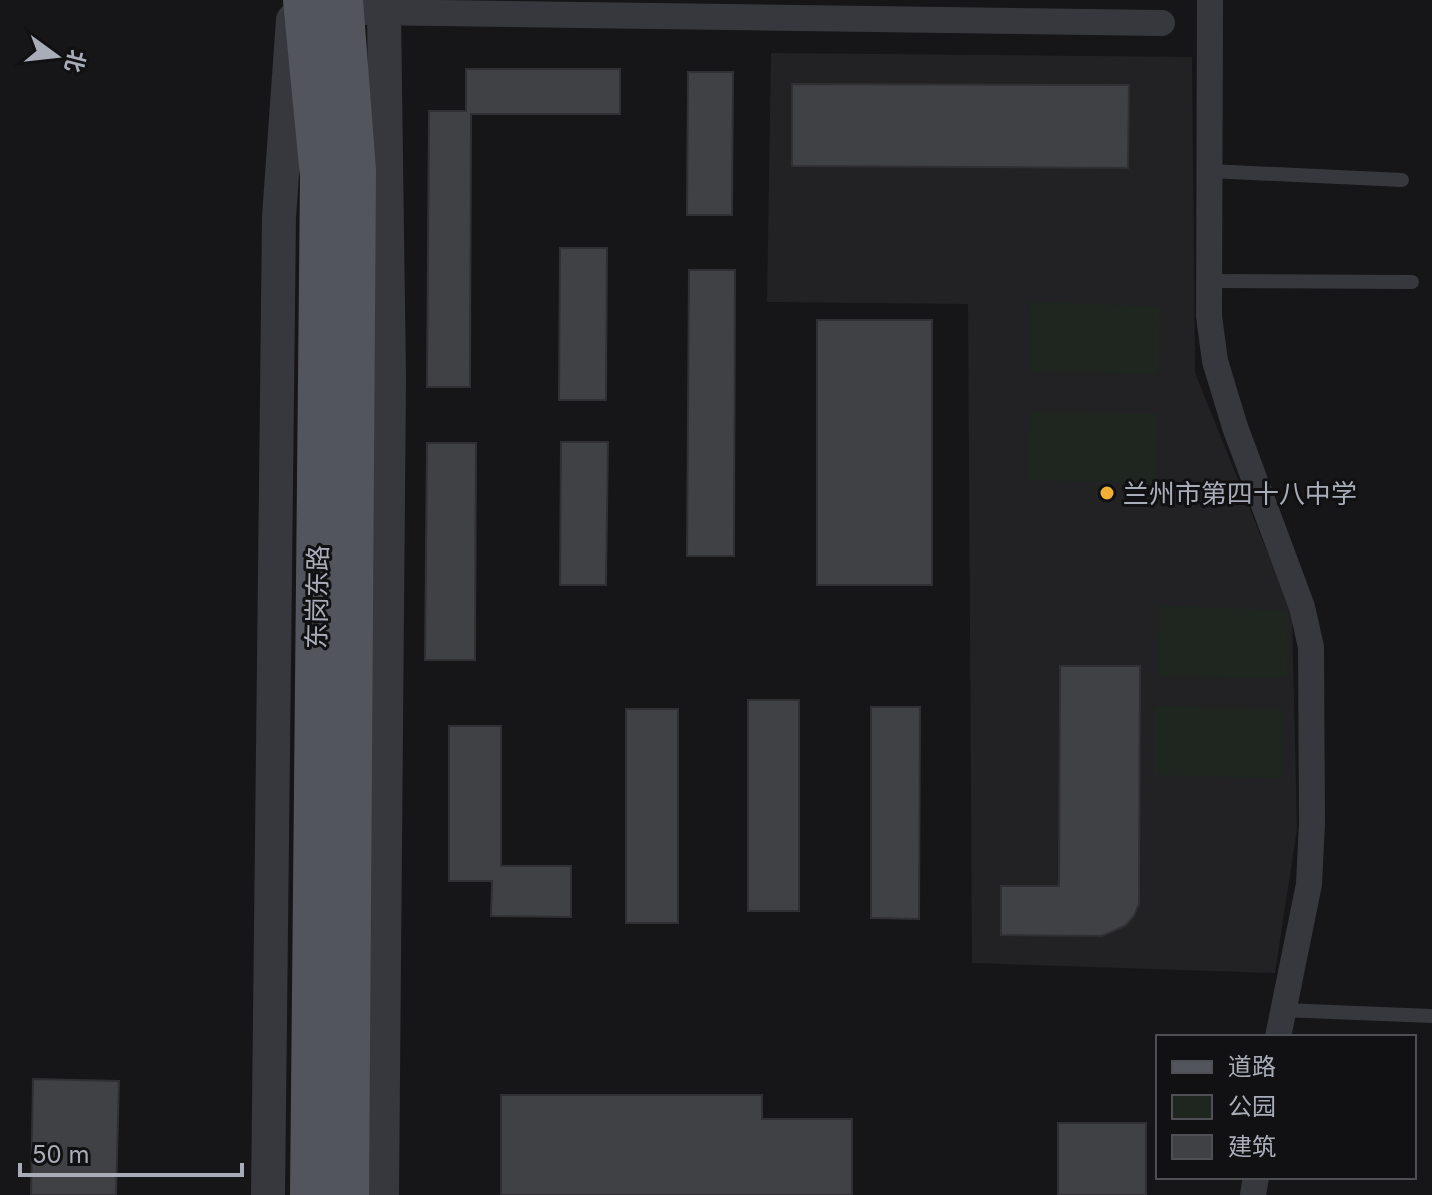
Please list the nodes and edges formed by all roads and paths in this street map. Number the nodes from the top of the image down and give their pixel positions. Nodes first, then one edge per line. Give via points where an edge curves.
1 (294, 0) edge
2 (1210, 0) edge
3 (350, 5) edge
4 (1162, 23) dead end
5 (1210, 171) junction
6 (338, 173) junction
7 (1402, 180) dead end
8 (1210, 281) junction
9 (1412, 282) dead end
10 (1282, 1010) junction
11 (1432, 1016) edge
12 (1278, 1035) edge
13 (268, 1195) edge
14 (311, 1195) edge
15 (348, 1195) edge
16 (382, 1195) edge

1 - 13 street via 279,217
2 - 5 street
3 - 4 street
3 - 6 main road, 东岗东路
3 - 16 street via 389,378
5 - 7 lane
5 - 8 street
6 - 14 main road, 东岗东路
6 - 15 main road, 东岗东路
8 - 9 lane
8 - 10 street via 1215,361 1302,607 1311,647 1309,884
10 - 11 lane
10 - 12 street

